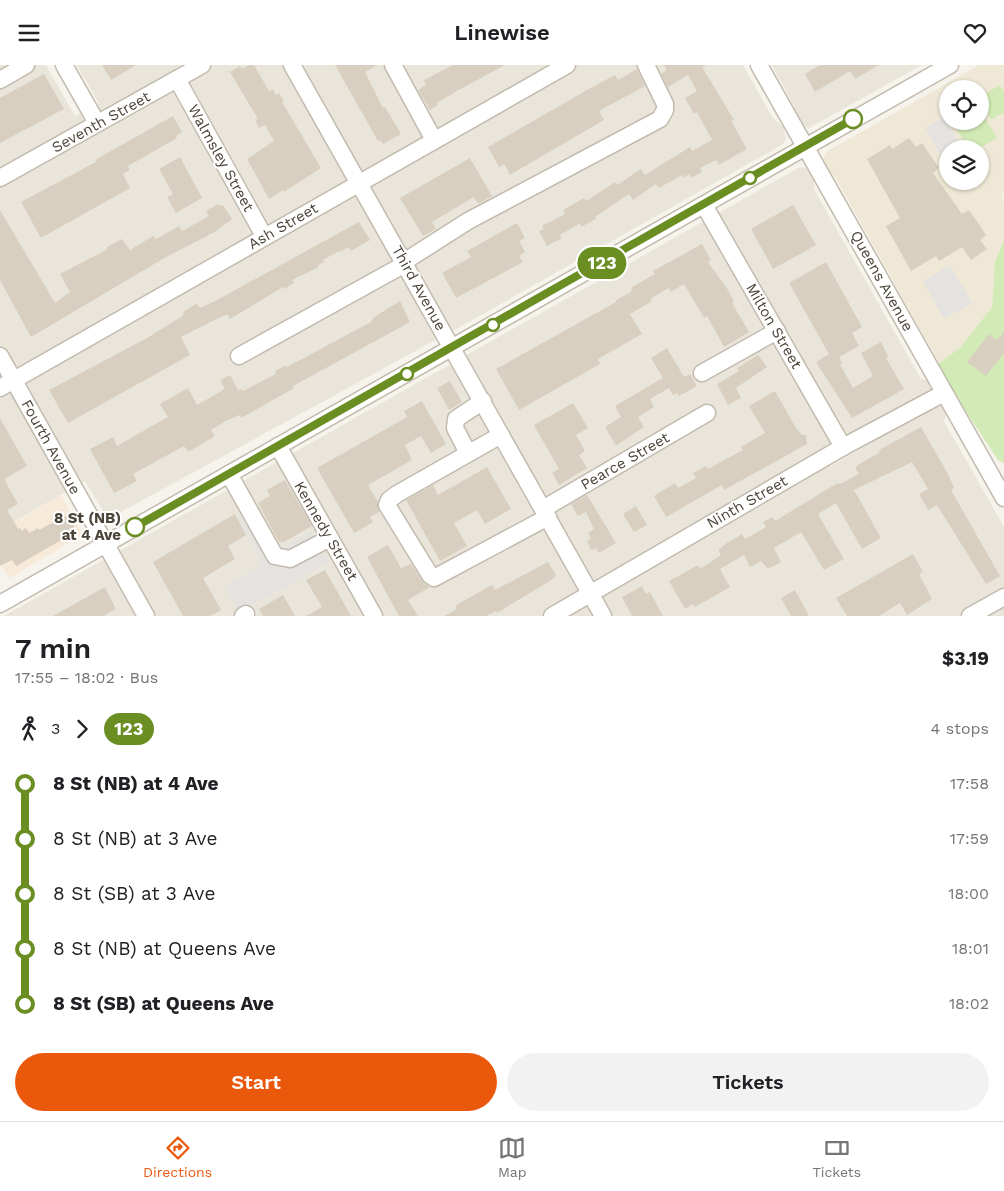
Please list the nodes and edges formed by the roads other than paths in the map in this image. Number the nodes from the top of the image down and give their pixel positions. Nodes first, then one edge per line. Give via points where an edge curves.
1 (26, 65) edge
2 (64, 65) edge
3 (202, 65) edge
4 (292, 65) edge
5 (392, 65) edge
6 (646, 65) edge
7 (759, 65) edge
8 (950, 65) edge
9 (559, 67) edge
10 (177, 79) junction
11 (0, 80) edge
12 (97, 123) junction
13 (434, 140) junction
14 (806, 145) junction
15 (0, 179) edge
16 (359, 183) junction
17 (704, 205) junction
18 (264, 236) junction
19 (405, 264) junction
20 (777, 331) junction
21 (452, 348) junction
22 (0, 356) edge
23 (239, 356) dead end
24 (702, 373) dead end
25 (7, 384) edge
26 (944, 393) junction
27 (483, 401) junction
28 (707, 413) dead end
29 (501, 435) junction
30 (278, 446) junction
31 (843, 447) junction
32 (468, 453) junction
33 (229, 474) junction
34 (998, 476) edge
35 (1004, 498) edge
36 (545, 513) junction
37 (330, 538) junction
38 (106, 544) junction
39 (590, 594) junction
40 (1004, 597) edge
41 (0, 604) edge
42 (146, 616) edge
43 (374, 616) edge
44 (552, 616) edge
45 (603, 616) edge
46 (970, 616) edge

1 - 11 street
2 - 12 street
3 - 10 street, Seventh Street
4 - 16 street, Third Avenue
5 - 13 street
6 - 19 street via 665,104 660,119 468,221 410,257
7 - 14 street, Queens Avenue
8 - 14 street
9 - 13 street, Ash Street
10 - 12 street, Seventh Street
10 - 18 street, Walmsley Street
12 - 15 street, Seventh Street
13 - 16 street, Ash Street
14 - 17 street
14 - 26 street, Queens Avenue
16 - 18 street, Ash Street
16 - 19 street, Third Avenue
17 - 20 street, Milton Street
17 - 21 street
18 - 25 street, Ash Street
19 - 21 street, Third Avenue
19 - 23 street
20 - 24 street
20 - 31 street, Milton Street
21 - 27 street, Third Avenue
21 - 30 street
22 - 25 street, Fourth Avenue
25 - 38 street, Fourth Avenue
26 - 31 street, Ninth Street
26 - 34 street, Queens Avenue
27 - 29 street, Third Avenue
27 - 32 street via 456,419 455,428
28 - 36 street, Pearce Street
29 - 32 street
29 - 36 street, Third Avenue
30 - 33 street
30 - 37 street, Kennedy Street
31 - 39 street, Ninth Street
32 - 36 street, Pearce Street via 389,500 388,505 430,575 439,577
33 - 37 street via 275,557 290,559
33 - 38 street
34 - 35 street, Queens Avenue
36 - 39 street, Third Avenue
37 - 43 street, Kennedy Street
38 - 41 street
38 - 42 street, Fourth Avenue
39 - 44 street, Ninth Street
39 - 45 street, Third Avenue
40 - 46 street

